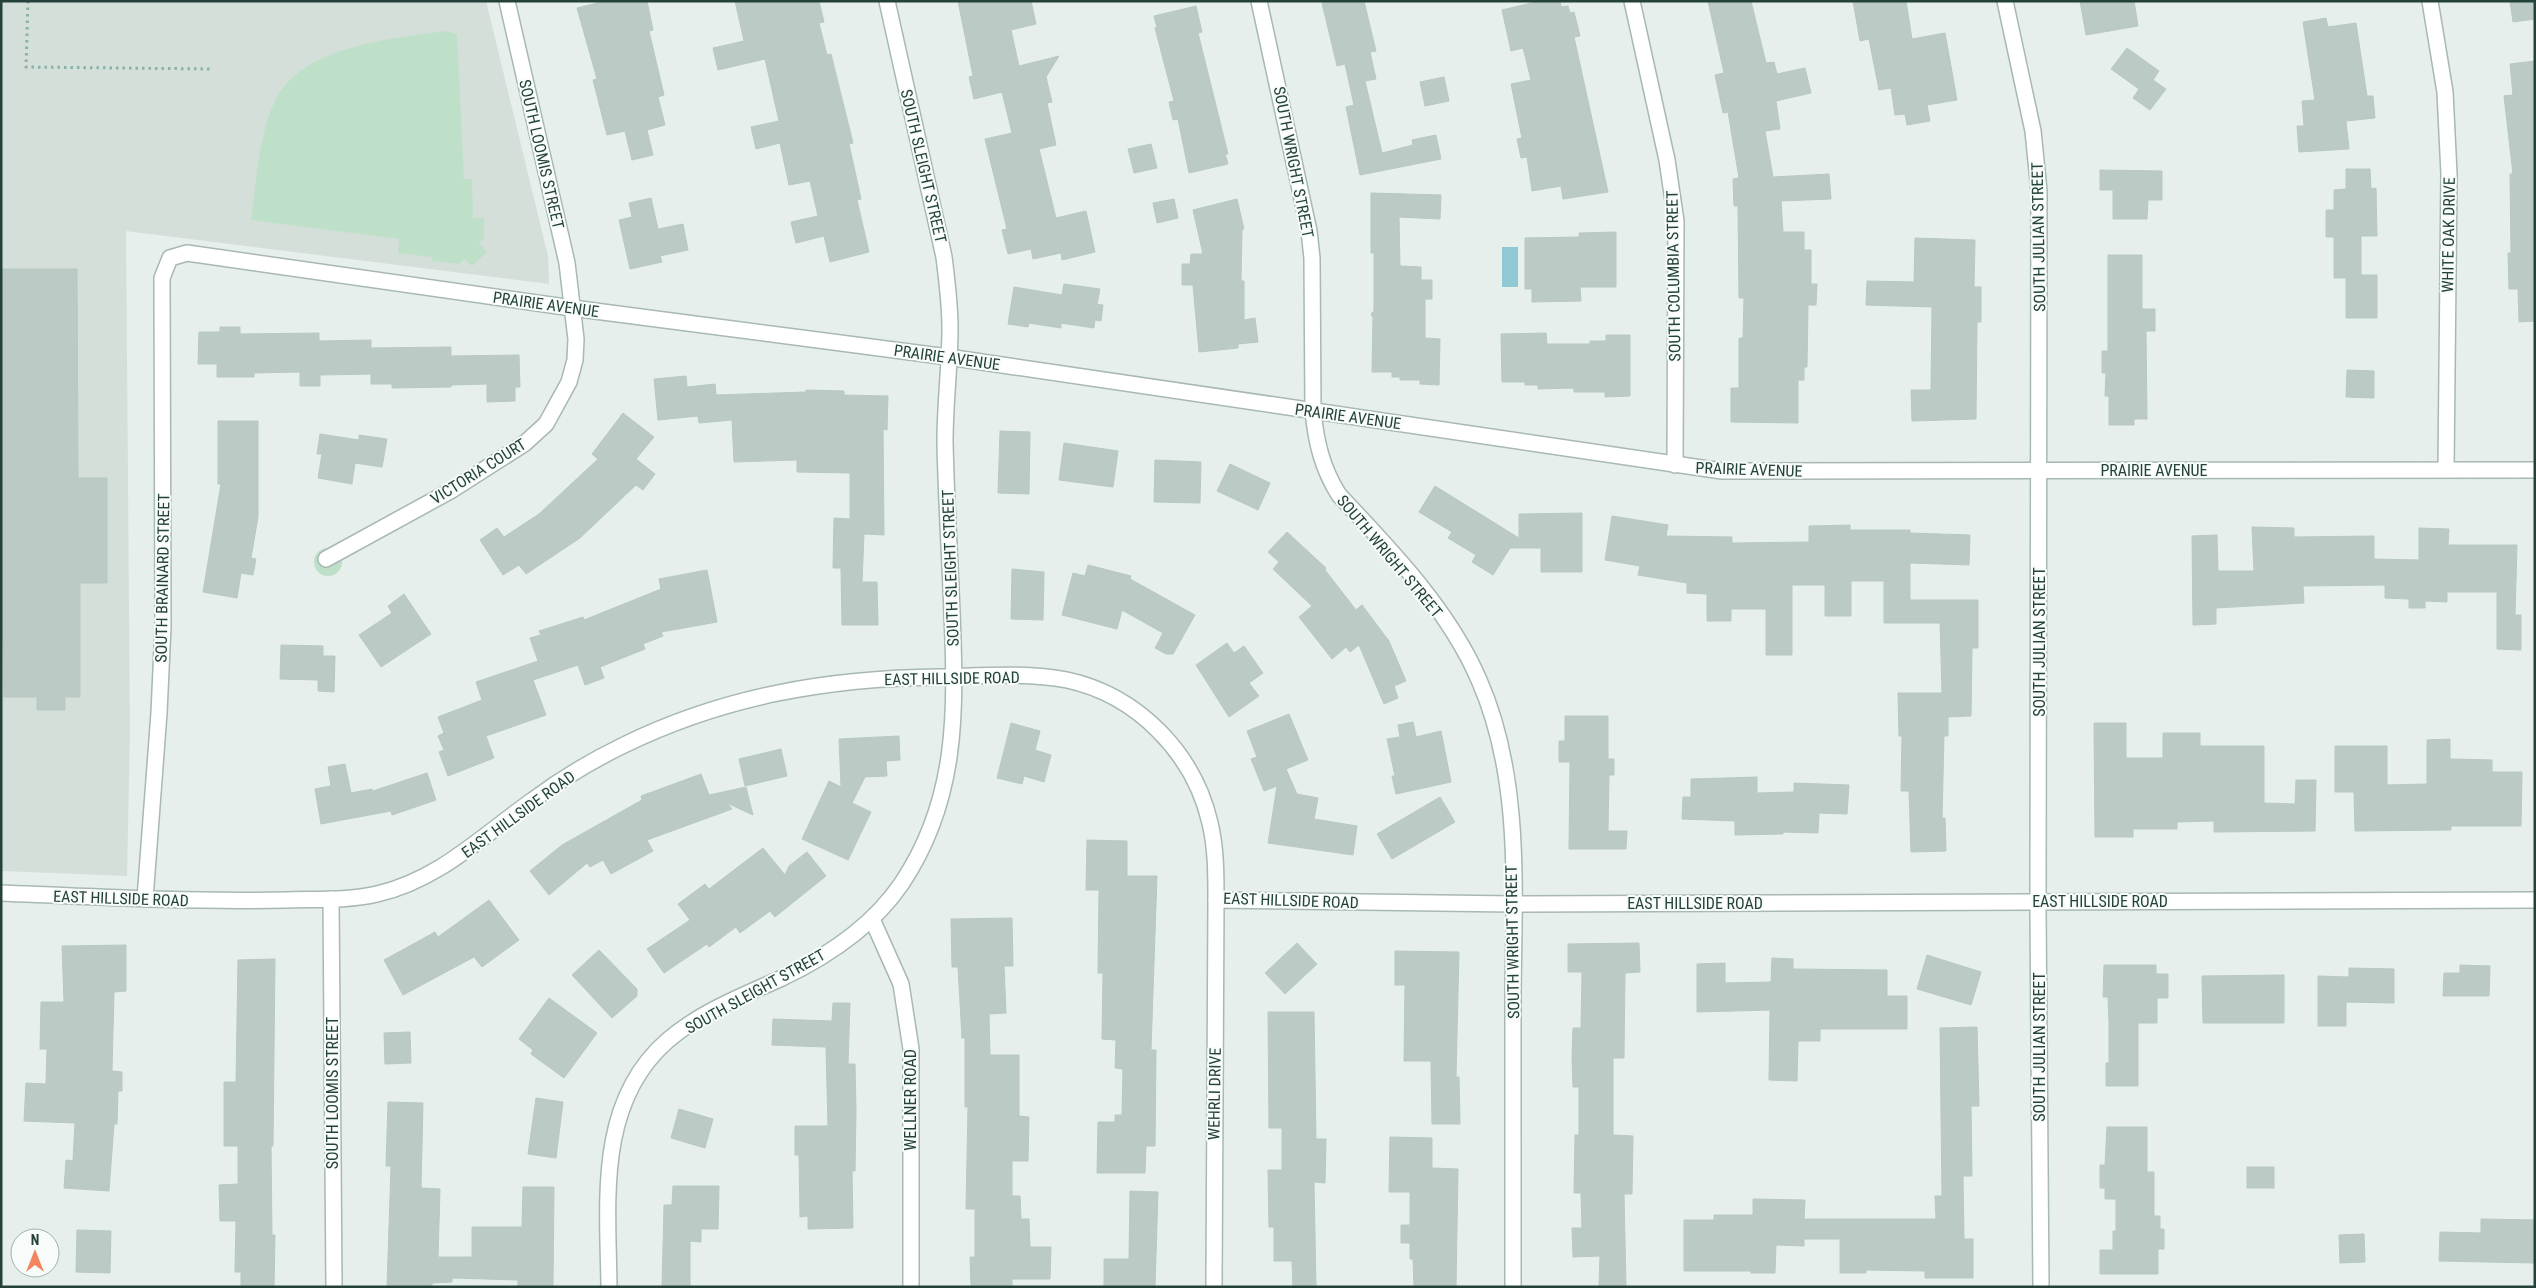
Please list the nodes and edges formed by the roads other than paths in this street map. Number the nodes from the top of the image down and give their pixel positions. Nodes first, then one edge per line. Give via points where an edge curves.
1 (507, 1) edge
2 (887, 1) edge
3 (1260, 1) edge
4 (1632, 1) edge
5 (2005, 1) edge
6 (2430, 1) edge
7 (170, 258) joint
8 (572, 308) junction
9 (948, 357) junction
10 (1313, 411) junction
11 (1675, 465) junction
12 (2039, 470) junction
13 (2446, 470) junction
14 (2535, 470) edge
15 (326, 559) dead end
16 (955, 676) junction
17 (1, 893) edge
18 (331, 898) junction
19 (145, 899) junction
20 (1216, 900) junction
21 (2535, 900) edge
22 (2038, 901) junction
23 (1514, 904) junction
24 (872, 919) junction
25 (334, 1287) edge
26 (609, 1287) edge
27 (911, 1287) edge
28 (1214, 1287) edge
29 (1513, 1287) edge
30 (2041, 1287) edge

1 - 8 street, SOUTH LOOMIS STREET via 567,263
2 - 9 street, SOUTH SLEIGHT STREET via 944,257 949,295
3 - 10 street, SOUTH WRIGHT STREET via 1309,231
4 - 11 street, SOUTH COLUMBIA STREET via 1668,160 1676,221
5 - 12 street, SOUTH JULIAN STREET via 2037,158
6 - 13 street, WHITE OAK DRIVE via 2445,92 2449,174
7 - 8 street, PRAIRIE AVENUE via 187,253
7 - 19 street, SOUTH BRAINARD STREET via 162,278 163,635
8 - 9 street, PRAIRIE AVENUE
8 - 15 street, VICTORIA COURT via 575,360 569,382 546,424 524,444 452,490
9 - 10 street, PRAIRIE AVENUE
9 - 16 street, SOUTH SLEIGHT STREET via 945,441
10 - 11 street, PRAIRIE AVENUE
10 - 23 street, SOUTH WRIGHT STREET via 1315,436 1328,477 1339,495 1425,593 1459,642 1480,680 1505,763
11 - 12 street, PRAIRIE AVENUE via 1722,471
12 - 13 street, PRAIRIE AVENUE
12 - 22 street, SOUTH JULIAN STREET
13 - 14 street, PRAIRIE AVENUE
16 - 18 street, EAST HILLSIDE ROAD via 818,684 755,697 690,717 624,745 563,779 448,864 410,884 377,894
16 - 20 street, EAST HILLSIDE ROAD via 1064,680 1107,694 1145,718 1168,740 1189,770 1204,800 1214,841
16 - 24 street, SOUTH SLEIGHT STREET via 953,732 938,814 902,882
17 - 19 street, EAST HILLSIDE ROAD
18 - 19 street, EAST HILLSIDE ROAD
18 - 25 street, SOUTH LOOMIS STREET
20 - 23 street, EAST HILLSIDE ROAD
20 - 28 street, WEHRLI DRIVE
21 - 22 street, EAST HILLSIDE ROAD
22 - 23 street, EAST HILLSIDE ROAD
22 - 30 street, SOUTH JULIAN STREET
23 - 29 street, SOUTH WRIGHT STREET
24 - 26 street, SOUTH SLEIGHT STREET via 800,969 692,1023 666,1042 645,1065 624,1102 610,1157
24 - 27 street, WELLNER ROAD via 901,984 909,1033

